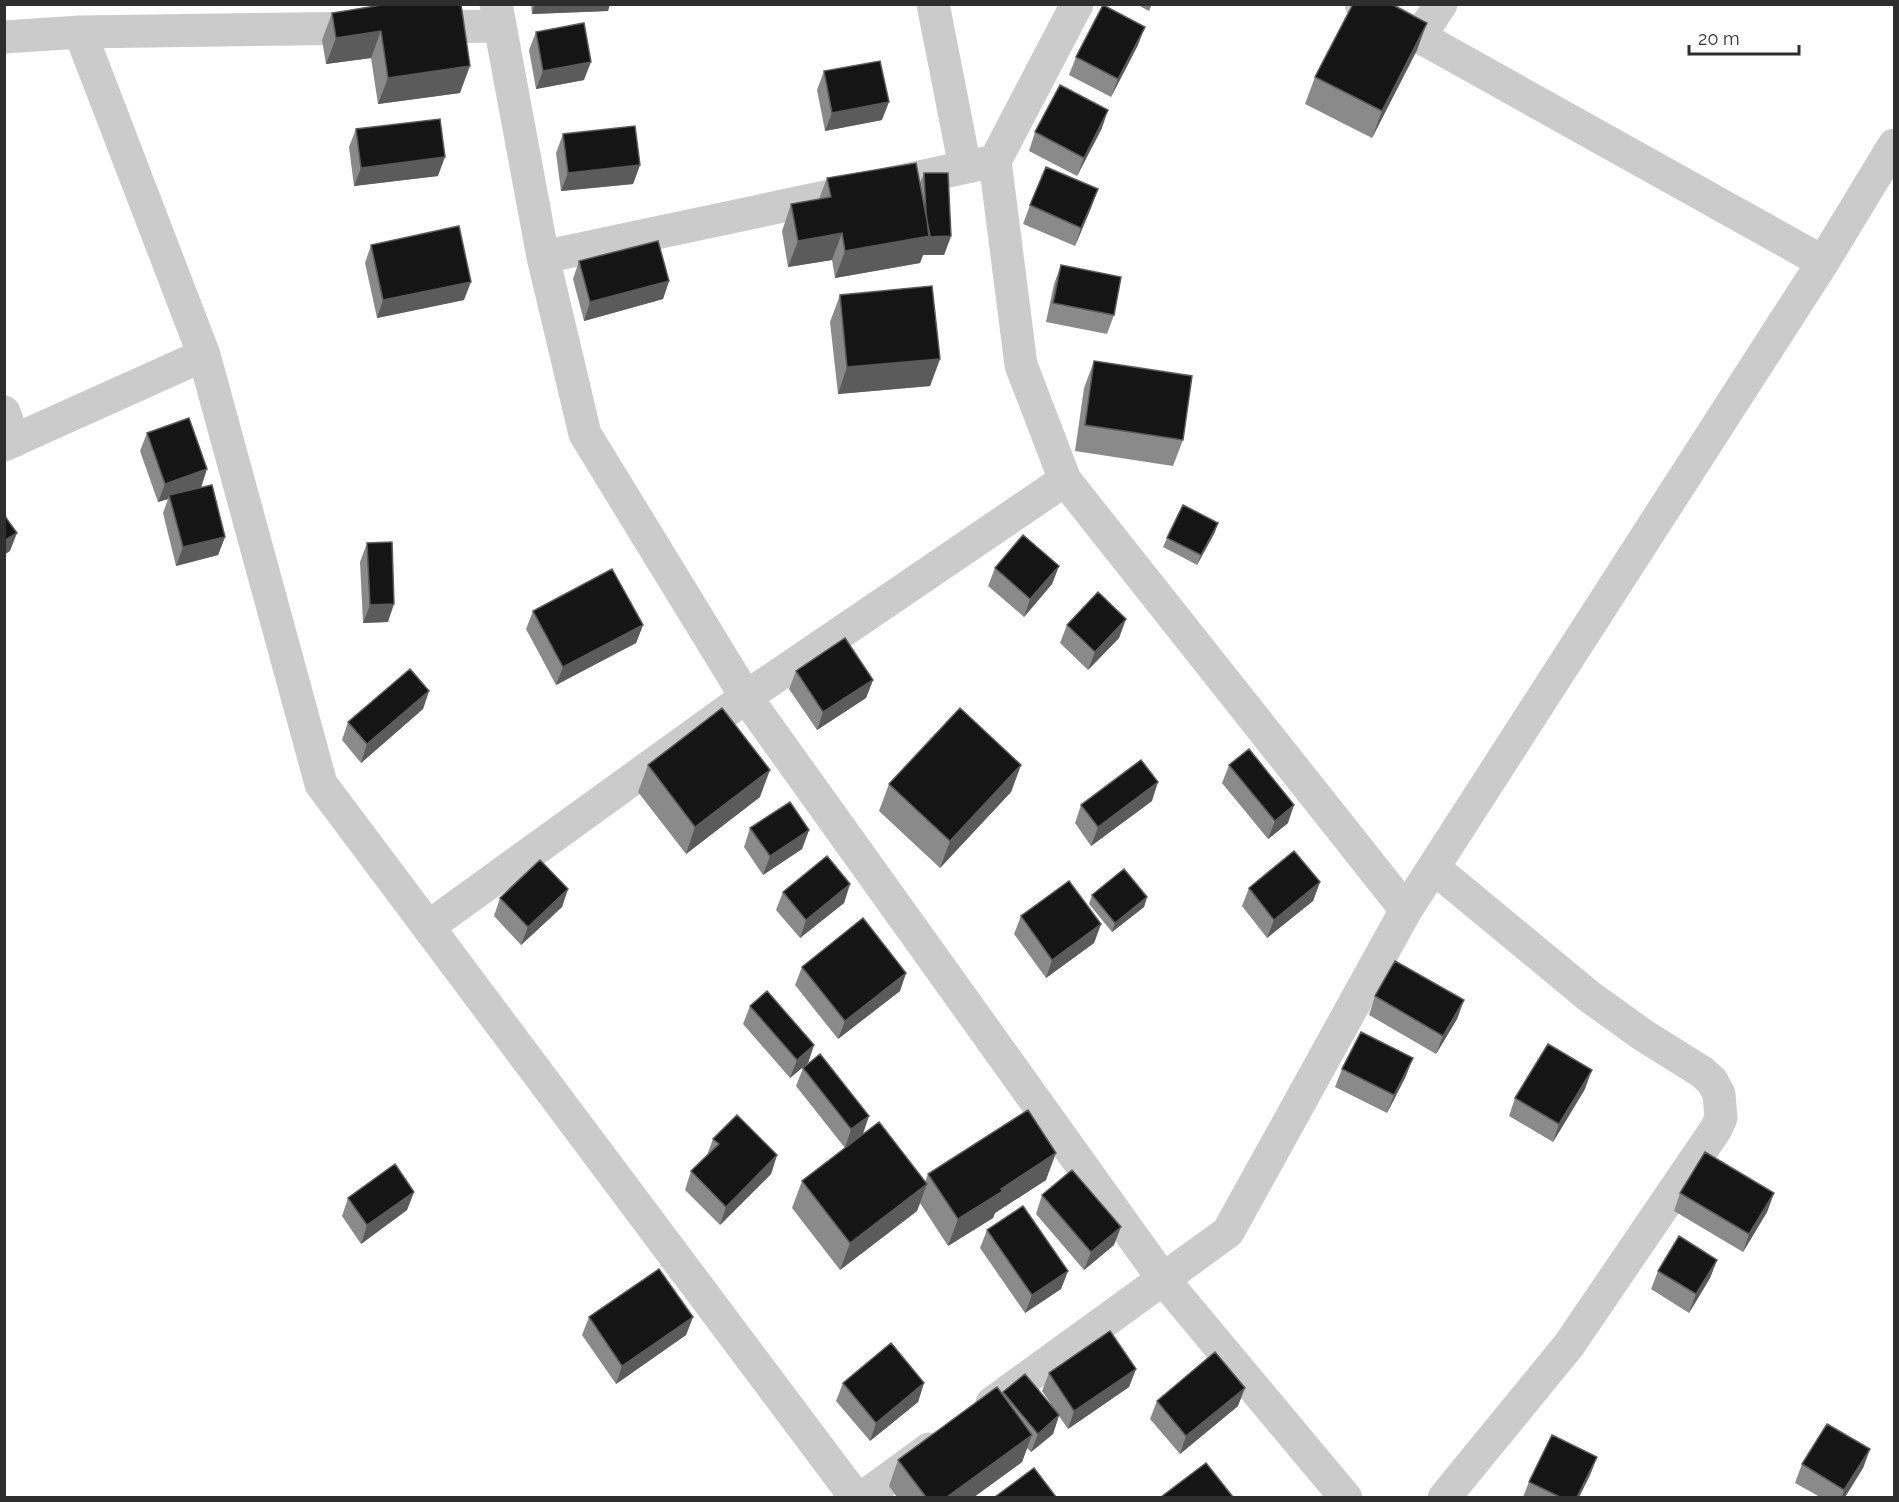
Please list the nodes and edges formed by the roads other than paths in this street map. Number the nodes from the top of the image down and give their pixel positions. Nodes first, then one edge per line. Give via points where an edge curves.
1 (933, 4) edge
2 (1077, 4) edge
3 (1361, 4) edge
4 (1441, 4) edge
5 (498, 15) edge
6 (80, 32) junction
7 (4, 37) edge
8 (1419, 37) junction
9 (1894, 145) edge
10 (980, 164) junction
11 (543, 257) junction
12 (1823, 262) junction
13 (204, 355) junction
14 (8, 433) edge
15 (1065, 480) junction
16 (746, 697) junction
17 (1434, 868) junction
18 (1406, 910) junction
19 (428, 927) junction
20 (1163, 1279) junction
21 (856, 1497) edge
22 (862, 1497) edge
23 (1346, 1497) edge
24 (1444, 1497) edge

1 - 10 street
2 - 10 street
3 - 8 street
4 - 8 street
5 - 6 street
5 - 11 street
6 - 7 street
6 - 13 street
8 - 12 street
9 - 12 street
10 - 11 street
10 - 15 street via 1021,365
11 - 16 street via 585,434
12 - 17 street
13 - 14 street
13 - 19 street via 321,784
15 - 16 street
15 - 18 street
16 - 19 street
16 - 20 street
17 - 18 street
17 - 24 street via 1590,997 1702,1072 1712,1081 1721,1106 1716,1129 1569,1346
18 - 20 street via 1228,1232
19 - 21 street
20 - 22 street
20 - 23 street

